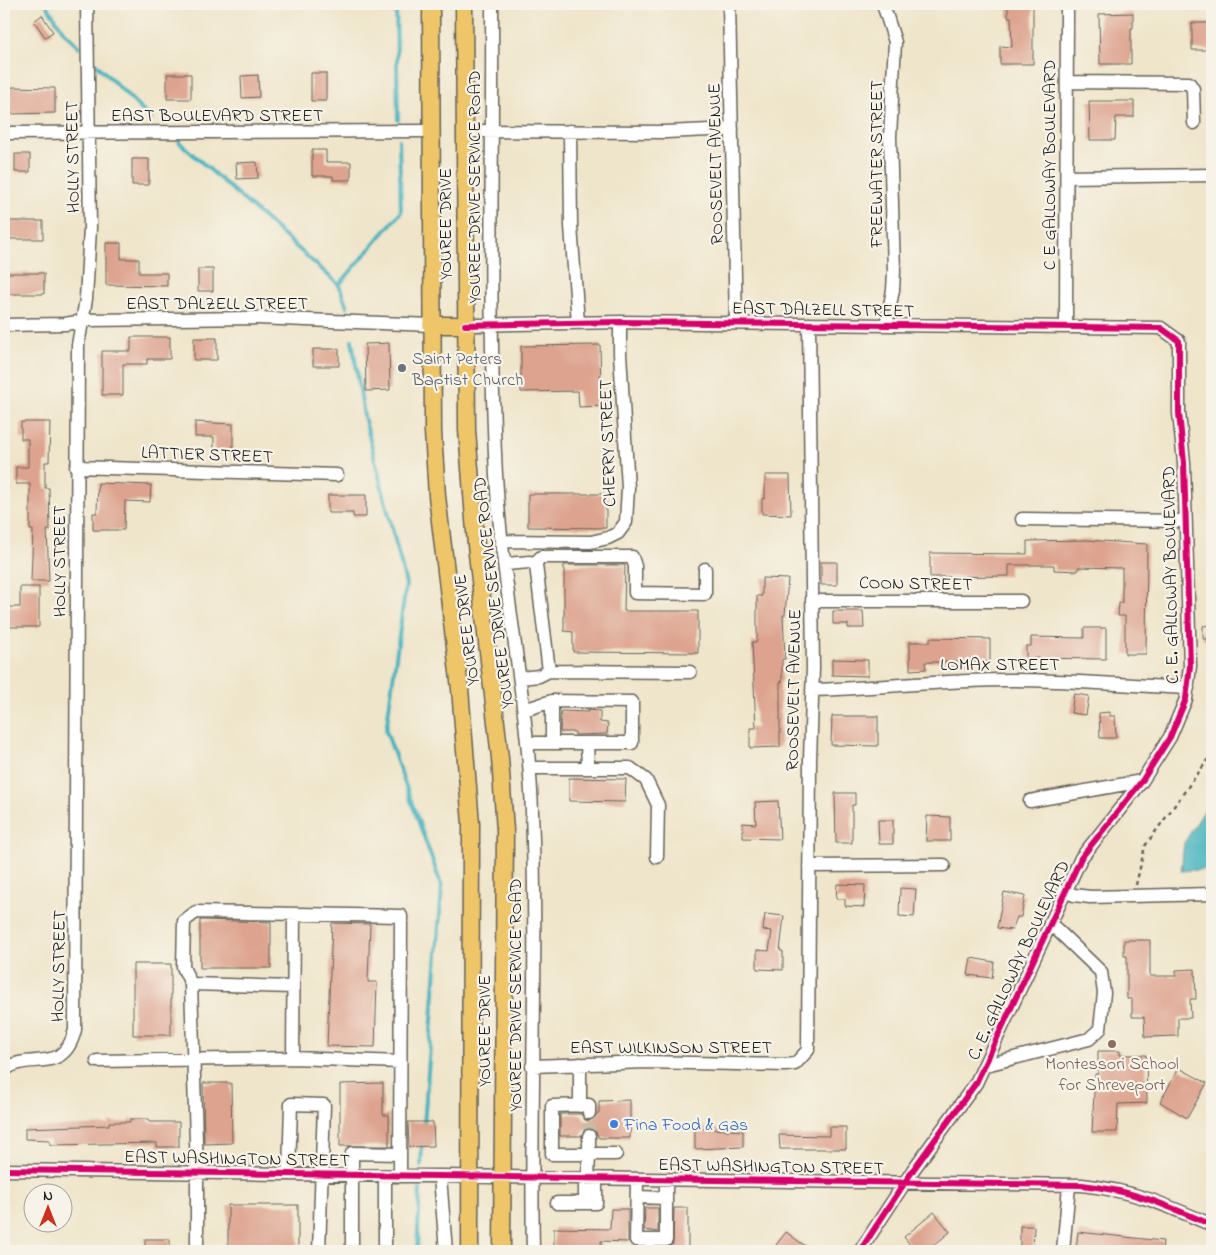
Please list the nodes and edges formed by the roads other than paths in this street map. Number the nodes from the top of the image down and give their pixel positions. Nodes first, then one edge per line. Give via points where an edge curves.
1 (87, 4) edge
2 (431, 4) edge
3 (464, 4) edge
4 (492, 4) edge
5 (729, 4) edge
6 (883, 4) edge
7 (1067, 4) edge
8 (1067, 82) junction
9 (1194, 123) dead end
10 (732, 129) junction
11 (431, 131) junction
12 (464, 131) junction
13 (570, 131) junction
14 (493, 132) junction
15 (4, 133) edge
16 (89, 133) junction
17 (1212, 175) edge
18 (1067, 177) junction
19 (82, 321) junction
20 (620, 322) junction
21 (578, 323) junction
22 (736, 323) junction
23 (809, 324) junction
24 (4, 325) edge
25 (432, 325) junction
26 (466, 325) junction
27 (886, 325) junction
28 (491, 326) junction
29 (1066, 326) junction
30 (1178, 338) joint
31 (76, 467) junction
32 (337, 475) dead end
33 (1022, 519) dead end
34 (1185, 521) junction
35 (503, 541) junction
36 (535, 562) junction
37 (506, 564) junction
38 (705, 569) dead end
39 (812, 601) junction
40 (1021, 602) dead end
41 (549, 671) junction
42 (690, 672) dead end
43 (520, 678) junction
44 (1188, 688) junction
45 (812, 690) junction
46 (552, 701) junction
47 (524, 710) junction
48 (528, 743) junction
49 (552, 743) junction
50 (587, 743) junction
51 (530, 768) junction
52 (588, 768) junction
53 (1142, 781) junction
54 (1030, 801) dead end
55 (657, 857) dead end
56 (944, 865) dead end
57 (809, 866) junction
58 (1064, 891) junction
59 (1212, 894) edge
60 (294, 915) junction
61 (1050, 923) junction
62 (191, 984) junction
63 (293, 987) junction
64 (805, 1055) joint
65 (293, 1058) junction
66 (194, 1059) junction
67 (97, 1061) dead end
68 (400, 1062) junction
69 (580, 1064) junction
70 (986, 1065) junction
71 (532, 1066) junction
72 (4, 1070) edge
73 (532, 1125) junction
74 (552, 1125) junction
75 (588, 1136) tunnel mouth
76 (400, 1154) junction
77 (588, 1154) junction
78 (616, 1154) dead end
79 (4, 1170) edge
80 (197, 1172) junction
81 (289, 1174) junction
82 (322, 1174) junction
83 (352, 1175) junction
84 (385, 1176) junction
85 (400, 1176) junction
86 (440, 1176) junction
87 (470, 1177) junction
88 (503, 1178) junction
89 (532, 1178) junction
90 (590, 1179) junction
91 (637, 1179) junction
92 (666, 1180) junction
93 (904, 1183) junction
94 (1069, 1186) junction
95 (637, 1197) junction
96 (666, 1198) junction
97 (557, 1203) dead end
98 (1212, 1225) edge
99 (197, 1251) edge
100 (319, 1251) edge
101 (352, 1251) edge
102 (385, 1251) edge
103 (446, 1251) edge
104 (470, 1251) edge
105 (502, 1251) edge
106 (533, 1251) edge
107 (860, 1251) edge
108 (1063, 1251) edge

1 - 16 street, HOLLY STREET
2 - 11 main road, YOUREE DRIVE
3 - 12 main road, YOUREE DRIVE
4 - 14 street, YOUREE DRIVE SERVICE ROAD
5 - 10 street, ROOSEVELT AVENUE
6 - 27 street, FREEWATER STREET via 895,42 890,137 894,271
7 - 8 street, C E GALLOWAY BOULEVARD
8 - 9 street via 1189,83 1193,89
8 - 18 street, C E GALLOWAY BOULEVARD
10 - 13 street
10 - 22 street, ROOSEVELT AVENUE
11 - 16 street, EAST BOULEVARD STREET
11 - 25 main road, YOUREE DRIVE
12 - 14 street
12 - 26 main road, YOUREE DRIVE
13 - 14 street
13 - 21 street via 571,226
14 - 28 street, YOUREE DRIVE SERVICE ROAD
15 - 16 street, EAST BOULEVARD STREET
16 - 19 street, HOLLY STREET via 89,260
17 - 18 street
18 - 29 street, C E GALLOWAY BOULEVARD
19 - 24 street, EAST DALZELL STREET
19 - 25 street, EAST DALZELL STREET via 257,318
19 - 31 street, HOLLY STREET via 78,345
20 - 21 street, EAST DALZELL STREET
20 - 22 street, EAST DALZELL STREET
20 - 35 street, CHERRY STREET via 628,488 626,522 618,533 591,542
21 - 28 street, EAST DALZELL STREET
22 - 23 street, EAST DALZELL STREET
23 - 27 street, EAST DALZELL STREET
23 - 39 street, ROOSEVELT AVENUE
25 - 26 main road
25 - 87 main road, YOUREE DRIVE via 437,496 462,709 471,824
26 - 28 street, EAST DALZELL STREET
26 - 88 main road, YOUREE DRIVE via 470,481 497,721 504,831
27 - 29 street, EAST DALZELL STREET
28 - 35 street, YOUREE DRIVE SERVICE ROAD via 496,478
29 - 30 street, EAST DALZELL STREET via 1161,328
30 - 34 street, C. E. GALLOWAY BOULEVARD
31 - 32 street, LATTIER STREET
31 - 72 street, HOLLY STREET via 74,1030 72,1041 55,1058 18,1063
33 - 34 street
34 - 44 street, C. E. GALLOWAY BOULEVARD
35 - 37 street, YOUREE DRIVE SERVICE ROAD
36 - 37 street
36 - 38 street via 542,557 632,557 635,593 705,594
36 - 41 street
37 - 43 street, YOUREE DRIVE SERVICE ROAD
39 - 40 street, COON STREET
39 - 45 street, ROOSEVELT AVENUE
41 - 42 street
41 - 43 street
43 - 47 street, YOUREE DRIVE SERVICE ROAD
44 - 45 street, LOMAX STREET via 1008,680
44 - 53 street, C. E. GALLOWAY BOULEVARD via 1180,718
45 - 57 street, ROOSEVELT AVENUE
46 - 47 street
46 - 49 street
46 - 50 street via 632,702 632,743
47 - 48 street, YOUREE DRIVE SERVICE ROAD
48 - 49 street
48 - 51 street, YOUREE DRIVE SERVICE ROAD
49 - 50 street
50 - 52 street
51 - 52 street
51 - 71 street, YOUREE DRIVE SERVICE ROAD via 534,882
52 - 55 street via 630,768 646,780 658,805
53 - 54 street
53 - 58 street, C. E. GALLOWAY BOULEVARD via 1081,858
56 - 57 street
57 - 64 street, ROOSEVELT AVENUE via 809,1043
58 - 59 street via 1090,896
58 - 61 street, C. E. GALLOWAY BOULEVARD
60 - 62 street via 196,912 184,921 183,968
60 - 63 street
60 - 68 street via 401,916
61 - 70 street, C. E. GALLOWAY BOULEVARD
61 - 70 street via 1101,972 1104,993 1100,1028 1088,1039
62 - 63 street
62 - 66 street
63 - 65 street
64 - 69 street, EAST WILKINSON STREET via 795,1064 785,1065
65 - 66 street
65 - 68 street
66 - 67 street
66 - 80 street
68 - 76 street
69 - 71 street, EAST WILKINSON STREET
69 - 74 street via 584,1109 552,1106
70 - 93 street, C. E. GALLOWAY BOULEVARD via 960,1109
71 - 73 street, YOUREE DRIVE SERVICE ROAD
73 - 74 street
73 - 89 street, YOUREE DRIVE SERVICE ROAD
74 - 77 street via 552,1154
75 - 77 street
76 - 83 street via 352,1153
76 - 85 street
77 - 78 street
77 - 90 street
79 - 80 street, EAST WASHINGTON STREET
80 - 81 street, EAST WASHINGTON STREET
80 - 99 street
81 - 82 street, EAST WASHINGTON STREET
81 - 82 street via 290,1104 324,1105
82 - 83 street, EAST WASHINGTON STREET
82 - 100 street
83 - 84 street, EAST WASHINGTON STREET
83 - 101 street
84 - 85 street, EAST WASHINGTON STREET
84 - 102 street
85 - 86 street, EAST WASHINGTON STREET
86 - 87 street, EAST WASHINGTON STREET
86 - 103 street
87 - 88 street, EAST WASHINGTON STREET
87 - 104 main road, YOUREE DRIVE
88 - 89 street, EAST WASHINGTON STREET
88 - 105 main road, YOUREE DRIVE
89 - 90 street, EAST WASHINGTON STREET
89 - 106 street
90 - 91 street, EAST WASHINGTON STREET
90 - 97 street via 590,1203
91 - 92 street, EAST WASHINGTON STREET
91 - 95 street
92 - 93 street, EAST WASHINGTON STREET
92 - 96 street
93 - 94 street, EAST WASHINGTON STREET
93 - 107 street, C. E. GALLOWAY BOULEVARD
94 - 98 street, EAST WASHINGTON STREET via 1131,1192
94 - 108 street
95 - 96 street
95 - 96 street via 636,1240 666,1240

